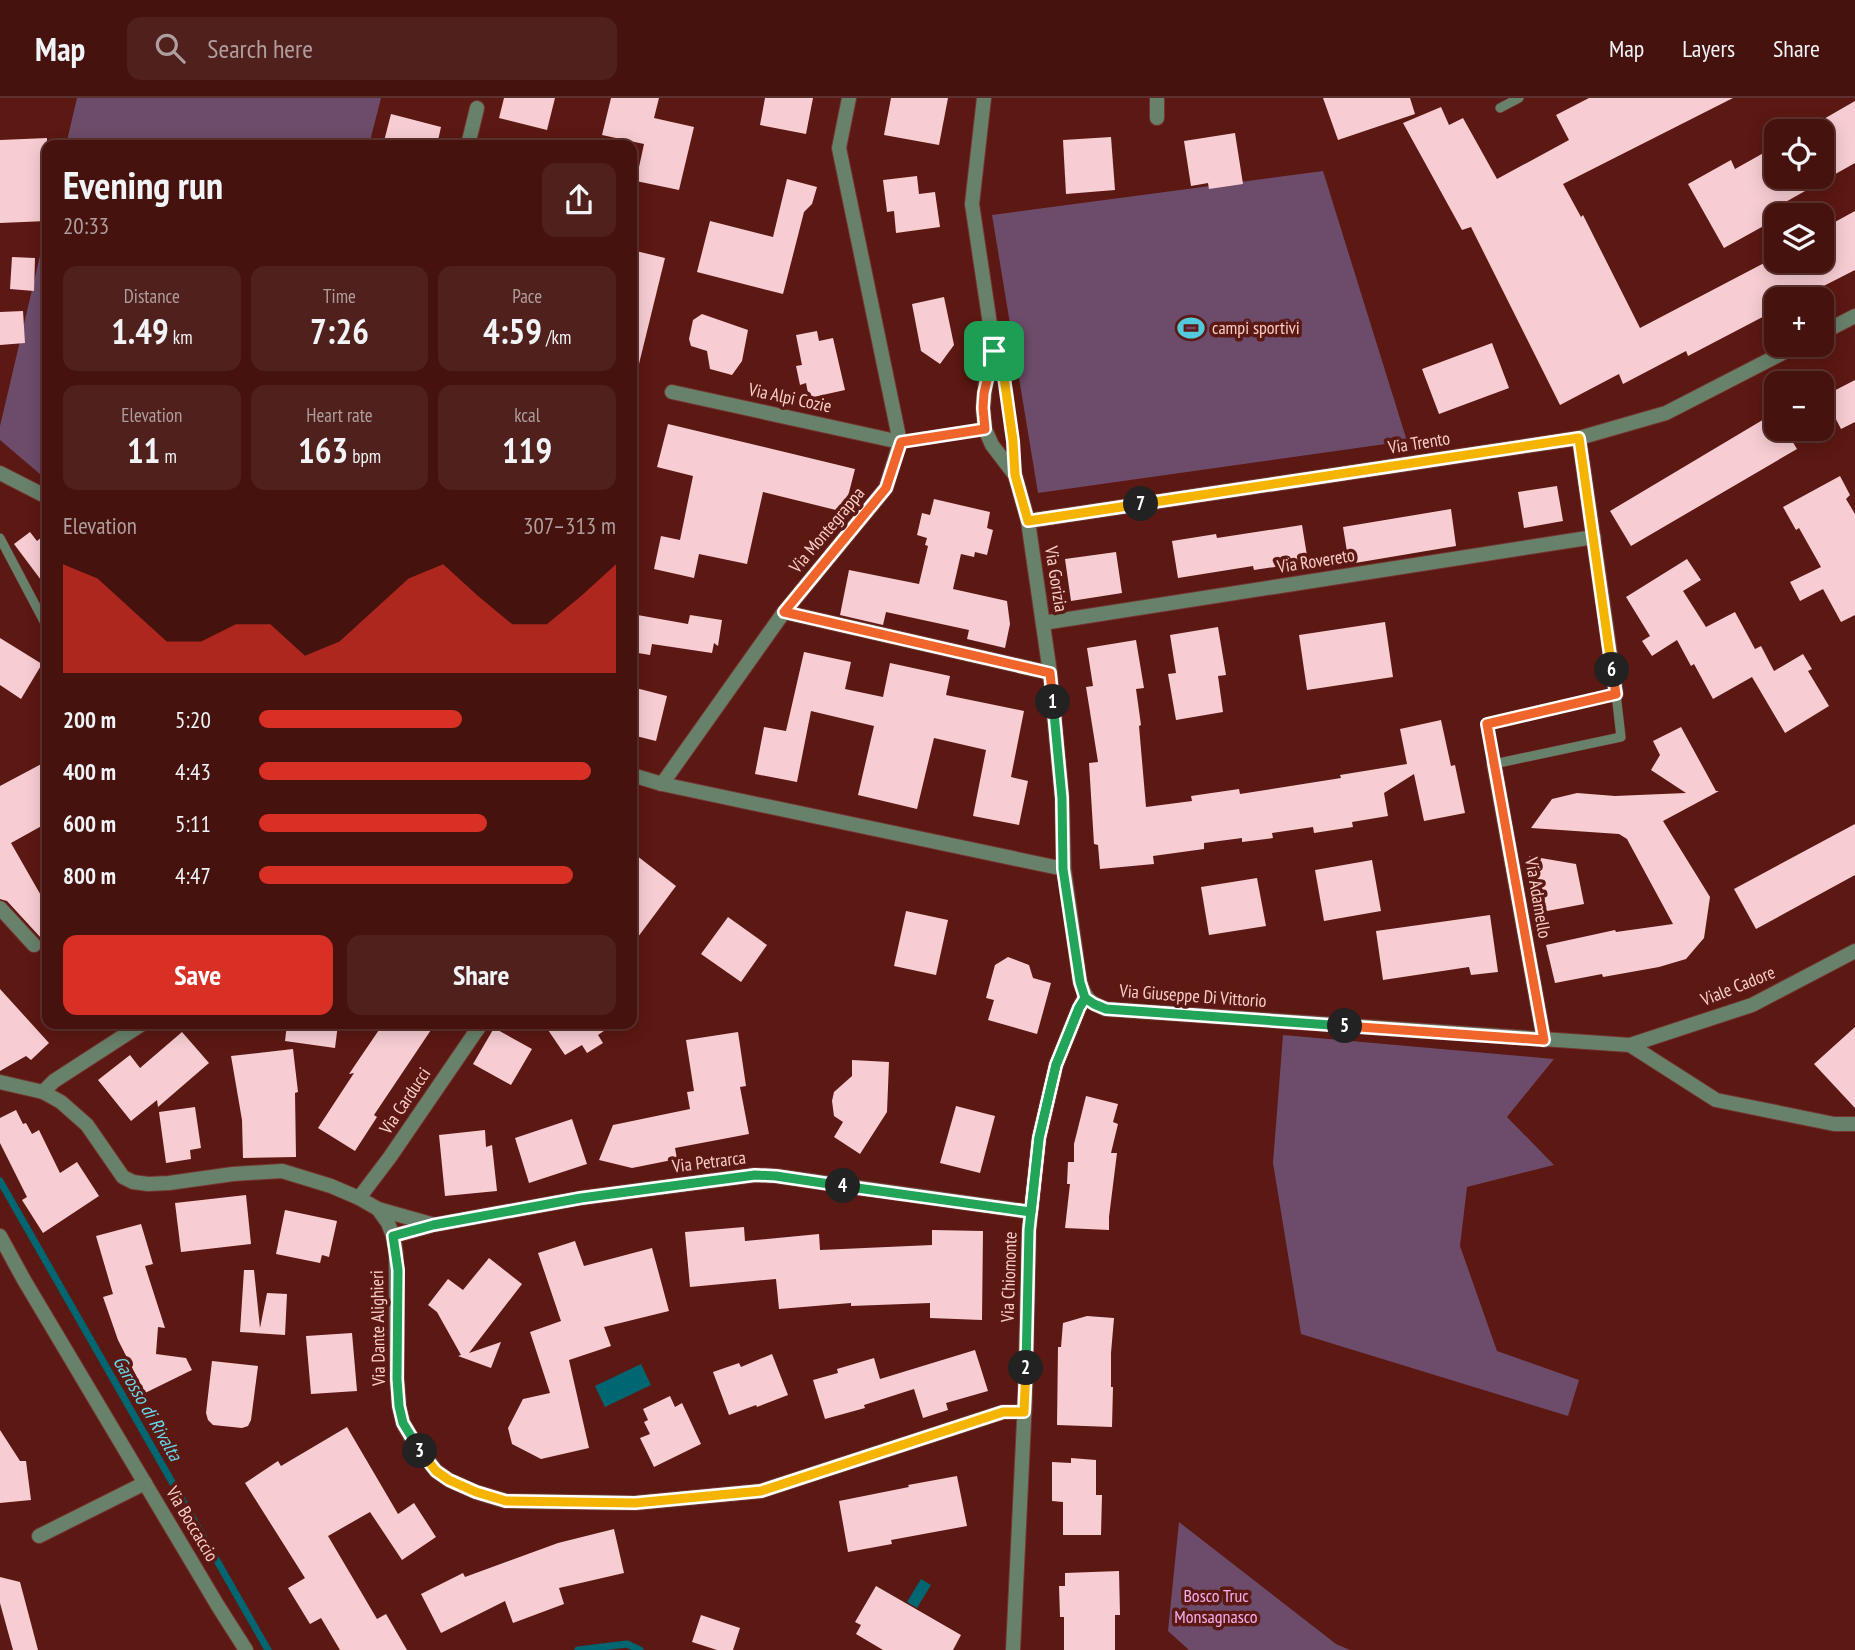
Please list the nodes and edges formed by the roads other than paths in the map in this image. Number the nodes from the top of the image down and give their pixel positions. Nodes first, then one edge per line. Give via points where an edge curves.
1 (849, 98) edge
2 (984, 98) edge
3 (1157, 98) edge
4 (1519, 98) edge
5 (477, 108) dead end
6 (1500, 108) dead end
7 (1157, 118) dead end
8 (469, 140) edge
9 (1855, 316) edge
10 (1834, 327) edge
11 (994, 351) junction
12 (1775, 357) edge
13 (672, 392) dead end
14 (985, 429) junction
15 (1579, 438) junction
16 (901, 442) junction
17 (0, 473) edge
18 (1015, 475) junction
19 (42, 494) edge
20 (1028, 521) junction
21 (1594, 537) junction
22 (0, 538) edge
23 (784, 612) junction
24 (42, 618) edge
25 (1043, 623) junction
26 (1050, 673) junction
27 (1616, 694) junction
28 (1494, 764) junction
29 (637, 776) edge
30 (662, 784) junction
31 (1063, 869) junction
32 (0, 908) edge
33 (34, 945) dead end
34 (1855, 951) edge
35 (1085, 998) junction
36 (134, 1029) edge
37 (478, 1029) edge
38 (1544, 1040) junction
39 (1630, 1045) junction
40 (0, 1082) edge
41 (43, 1092) junction
42 (1855, 1124) edge
43 (359, 1198) junction
44 (378, 1209) junction
45 (1031, 1212) junction
46 (433, 1225) junction
47 (0, 1236) edge
48 (393, 1236) junction
49 (1024, 1412) junction
50 (145, 1483) junction
51 (39, 1536) dead end
52 (246, 1650) edge
53 (1013, 1650) edge

1 - 16 street, Via Montegrappa via 839,148
2 - 11 street, Via Gorizia via 972,204
3 - 7 street
4 - 6 lane
5 - 8 street
9 - 10 street
11 - 14 street, Via Gorizia via 984,393
11 - 18 lane via 1003,370
12 - 15 street, Via Trento via 1666,413
13 - 16 street, Via Alpi Cozie
14 - 16 lane
14 - 18 street, Via Gorizia
15 - 20 street, Via Trento
15 - 21 street
16 - 23 street, Via Montegrappa via 886,488
17 - 19 street
18 - 20 street, Via Gorizia
20 - 25 street, Via Gorizia
21 - 25 street, Via Rovereto
21 - 27 street
22 - 24 lane
23 - 26 street
23 - 30 street, Via Montegrappa
25 - 26 street, Via Gorizia
26 - 31 street, Via Gorizia via 1062,798
27 - 28 lane via 1487,724
27 - 28 lane via 1621,737
28 - 38 street, Via Adamello
29 - 30 street
30 - 31 street
31 - 35 street
32 - 33 street
34 - 39 street, Viale Cadore via 1752,1005
35 - 38 street, Via Giuseppe Di Vittorio via 1106,1009
35 - 45 street, Via Chiomonte via 1056,1065 1039,1138
36 - 41 street
37 - 43 street, Via Carducci
38 - 39 street, Via Giuseppe Di Vittorio
39 - 42 street, Via Giuseppe Di Vittorio via 1716,1100 1834,1124
40 - 41 street
41 - 43 street via 76,1114 123,1177 133,1182 169,1183 282,1171
43 - 44 street
44 - 46 street
44 - 48 street, Via Dante Alighieri
45 - 46 street, Via Petrarca via 755,1175 581,1198
45 - 49 street, Via Chiomonte
46 - 48 street, Via Petrarca
47 - 50 street, Via Boccaccio
48 - 49 street, Via Dante Alighieri via 398,1270 397,1379 403,1423 436,1471 506,1501 635,1503 761,1491 1003,1412
49 - 53 street, Via Chiomonte
50 - 51 street
50 - 52 street, Via Boccaccio

